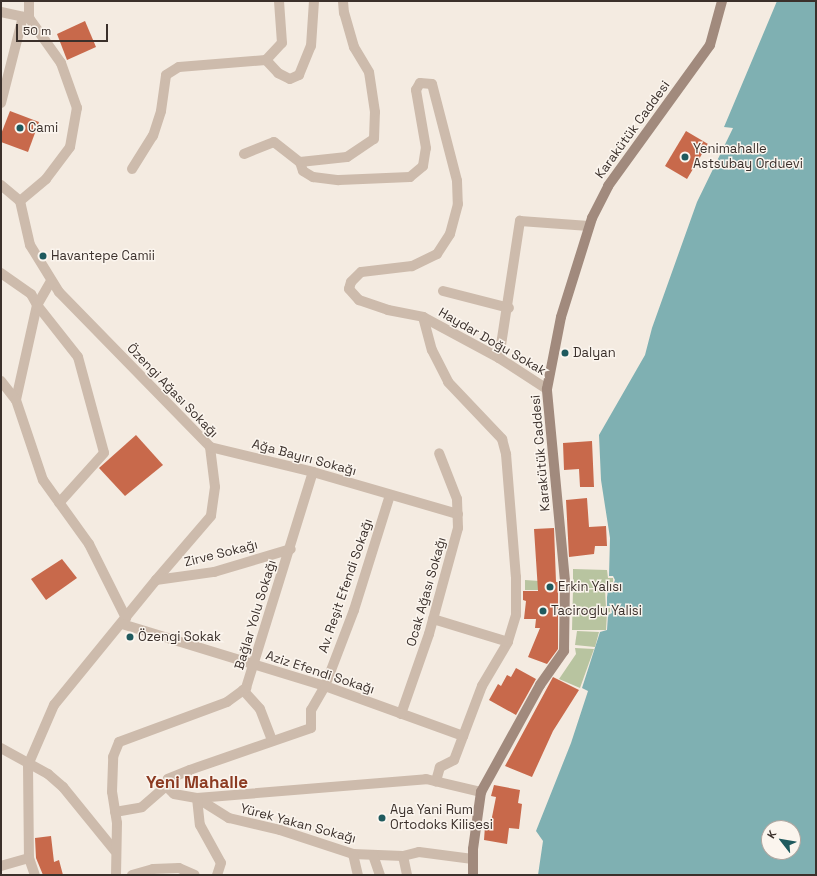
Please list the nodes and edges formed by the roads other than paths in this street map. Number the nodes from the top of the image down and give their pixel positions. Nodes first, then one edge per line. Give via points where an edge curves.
1 (29, 1) edge
2 (279, 1) edge
3 (314, 1) edge
4 (343, 1) edge
5 (722, 1) edge
6 (1, 12) edge
7 (26, 17) junction
8 (266, 60) junction
9 (1, 103) edge
10 (244, 154) dead end
11 (300, 162) junction
12 (132, 169) dead end
13 (1, 185) edge
14 (20, 201) junction
15 (589, 226) junction
16 (1, 273) edge
17 (51, 281) junction
18 (444, 291) dead end
19 (37, 305) junction
20 (509, 308) junction
21 (423, 317) junction
22 (499, 358) junction
23 (1, 381) edge
24 (547, 389) junction
25 (16, 400) junction
26 (210, 447) junction
27 (439, 453) dead end
28 (313, 472) junction
29 (390, 495) junction
30 (59, 503) junction
31 (458, 514) junction
32 (291, 549) junction
33 (156, 580) junction
34 (433, 619) junction
35 (124, 621) junction
36 (508, 642) junction
37 (255, 665) junction
38 (324, 686) junction
39 (243, 690) junction
40 (401, 714) junction
41 (463, 736) junction
42 (272, 740) junction
43 (1, 748) edge
44 (28, 765) junction
45 (436, 781) junction
46 (166, 786) junction
47 (481, 792) junction
48 (197, 798) junction
49 (115, 812) junction
50 (115, 851) junction
51 (354, 854) junction
52 (373, 854) junction
53 (403, 856) junction
54 (29, 858) junction
55 (473, 859) junction
56 (1, 866) edge
57 (167, 872) edge
58 (35, 875) edge
59 (116, 875) edge
60 (132, 875) edge
61 (195, 875) edge
62 (217, 875) edge
63 (358, 875) edge
64 (380, 875) edge
65 (407, 875) edge
66 (473, 875) edge

1 - 7 street
2 - 8 street via 282,43
3 - 8 street via 311,46 300,75 290,79 278,73
4 - 11 street via 354,47 369,72 376,112 374,139 347,157
5 - 15 main road, Karakütük Caddesi via 710,45 608,186
6 - 7 street
7 - 9 street
7 - 14 street via 62,63 77,108 70,147 46,179
8 - 12 street via 179,66 166,75 161,111 153,136
10 - 11 street via 274,142
11 - 21 street, Haydar Doğu Sokak via 303,171 313,177 339,180 410,177 423,166 426,148 416,90 420,83 432,84 457,181 458,204 450,234 437,254 412,266 361,272 351,282 349,289 359,300 388,310
13 - 14 street
14 - 17 street, Özengi Ağası Sokağı via 30,245
15 - 20 street via 520,221
15 - 24 main road, Karakütük Caddesi via 561,317
16 - 19 street via 31,294
17 - 19 street
17 - 26 street, Özengi Ağası Sokağı
18 - 20 street
19 - 25 street
19 - 30 street via 78,357 104,453
20 - 22 street
21 - 22 street, Haydar Doğu Sokak
21 - 36 street via 432,350 448,382 502,439 516,577 516,615
22 - 24 street, Haydar Doğu Sokak
23 - 25 street
24 - 47 main road, Karakütük Caddesi via 565,581 564,651 540,685
25 - 30 street via 43,480
26 - 28 street, Ağa Bayırı Sokağı
26 - 33 street, Özengi Ağası Sokağı via 215,487 211,516
27 - 31 street, Ocak Ağası Sokağı via 457,498
28 - 29 street, Ağa Bayırı Sokağı
28 - 32 street, Bağlar Yolu Sokağı
29 - 31 street, Ağa Bayırı Sokağı
29 - 38 street, Av. Reşit Efendi Sokağı via 354,610
30 - 35 street via 89,544
31 - 34 street, Ocak Ağası Sokağı via 458,528 451,560
32 - 33 street, Zirve Sokağı via 214,572
32 - 37 street, Bağlar Yolu Sokağı via 268,611
33 - 35 street, Özengi Ağası Sokağı
34 - 36 street
34 - 40 street, Ocak Ağası Sokağı
35 - 37 street, Aziz Efendi Sokağı
35 - 44 street, Özengi Ağası Sokağı via 54,705
36 - 41 street via 482,686
37 - 38 street, Aziz Efendi Sokağı
37 - 39 street, Bağlar Yolu Sokağı
38 - 40 street, Aziz Efendi Sokağı
38 - 42 street, Av. Reşit Efendi Sokağı via 311,710 311,728
39 - 42 street via 260,709
39 - 49 street, Bağlar Yolu Sokağı via 227,702 119,742 113,757 112,792
40 - 41 street, Aziz Efendi Sokağı
41 - 45 street via 454,760 440,767
42 - 46 street via 168,779
43 - 44 street
44 - 50 street via 48,774 63,787
44 - 54 street
45 - 47 street
45 - 48 street via 419,779
46 - 48 street via 174,794
46 - 49 street via 142,807
47 - 55 main road, Karakütük Caddesi
48 - 51 street, Yürek Yakan Sokağı via 230,818 280,830
48 - 62 street via 200,825 221,863
49 - 50 street, Bağlar Yolu Sokağı
50 - 59 street, Bağlar Yolu Sokağı
51 - 52 street, Yürek Yakan Sokağı
51 - 63 street
52 - 53 street, Yürek Yakan Sokağı
52 - 64 street
53 - 55 street, Yürek Yakan Sokağı via 419,852
53 - 65 street
54 - 56 street
54 - 58 street
55 - 66 main road, Karakütük Caddesi
57 - 60 street via 153,869
57 - 61 street via 179,868

